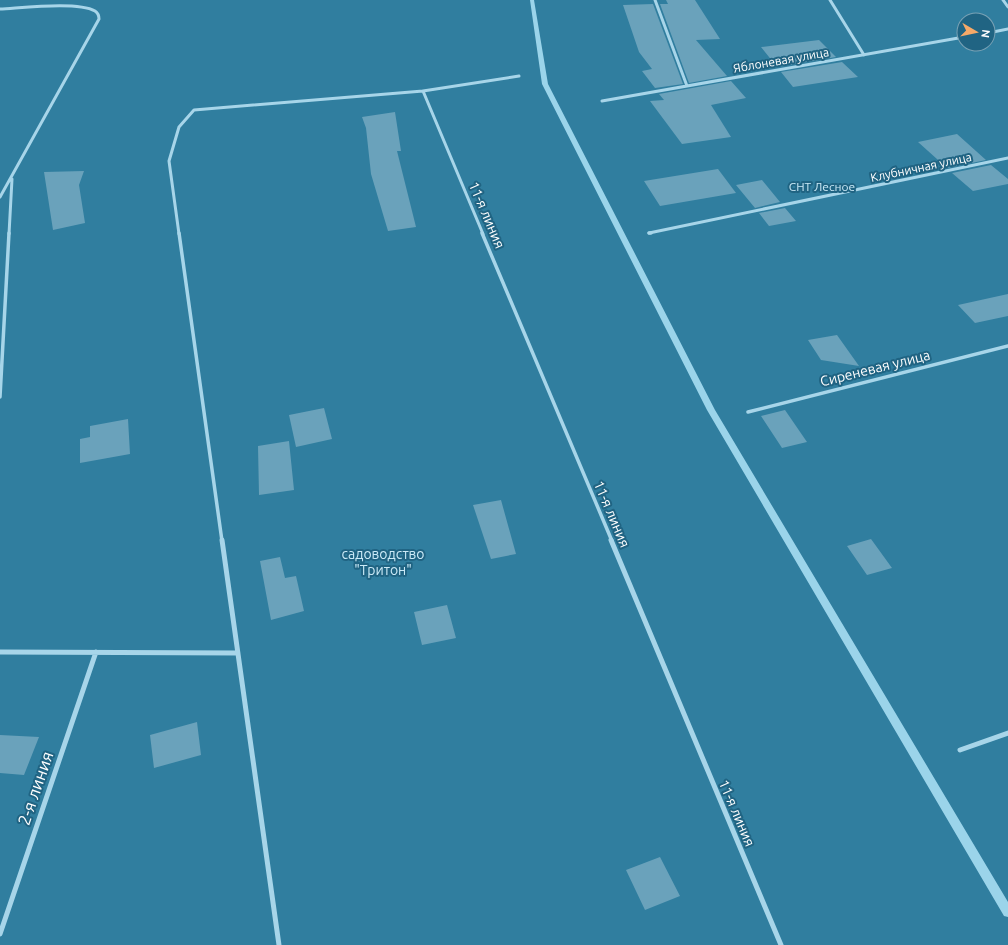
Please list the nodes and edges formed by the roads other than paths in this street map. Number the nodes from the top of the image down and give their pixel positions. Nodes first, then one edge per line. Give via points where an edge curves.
1 (655, 0) edge
2 (830, 0) edge
3 (1003, 0) edge
4 (1008, 7) edge
5 (0, 9) edge
6 (1008, 29) edge
7 (996, 31) edge
8 (956, 38) edge
9 (864, 55) junction
10 (519, 76) dead end
11 (687, 86) junction
12 (423, 91) junction
13 (602, 101) dead end
14 (1008, 158) edge
15 (12, 178) junction
16 (0, 197) edge
17 (649, 233) dead end
18 (1008, 346) edge
19 (0, 397) edge
20 (748, 412) dead end
21 (0, 652) edge
22 (96, 652) junction
23 (238, 653) junction
24 (1008, 733) edge
25 (960, 750) dead end
26 (0, 934) edge
27 (279, 945) edge
28 (781, 945) edge

1 - 11 street
2 - 9 street
3 - 4 street
5 - 15 street via 78,7 95,11 99,15
6 - 7 street
8 - 9 street, Яблоневая улица
9 - 11 street, Яблоневая улица
10 - 12 street
11 - 13 street, Яблоневая улица
12 - 23 street via 194,110 180,128 170,161
12 - 28 street, 11-я линия
14 - 17 street, Клубничная улица
15 - 16 street
15 - 19 street
18 - 20 street, Сиреневая улица
21 - 22 street
22 - 23 street
22 - 26 street, 2-я линия
23 - 27 street
24 - 25 street

